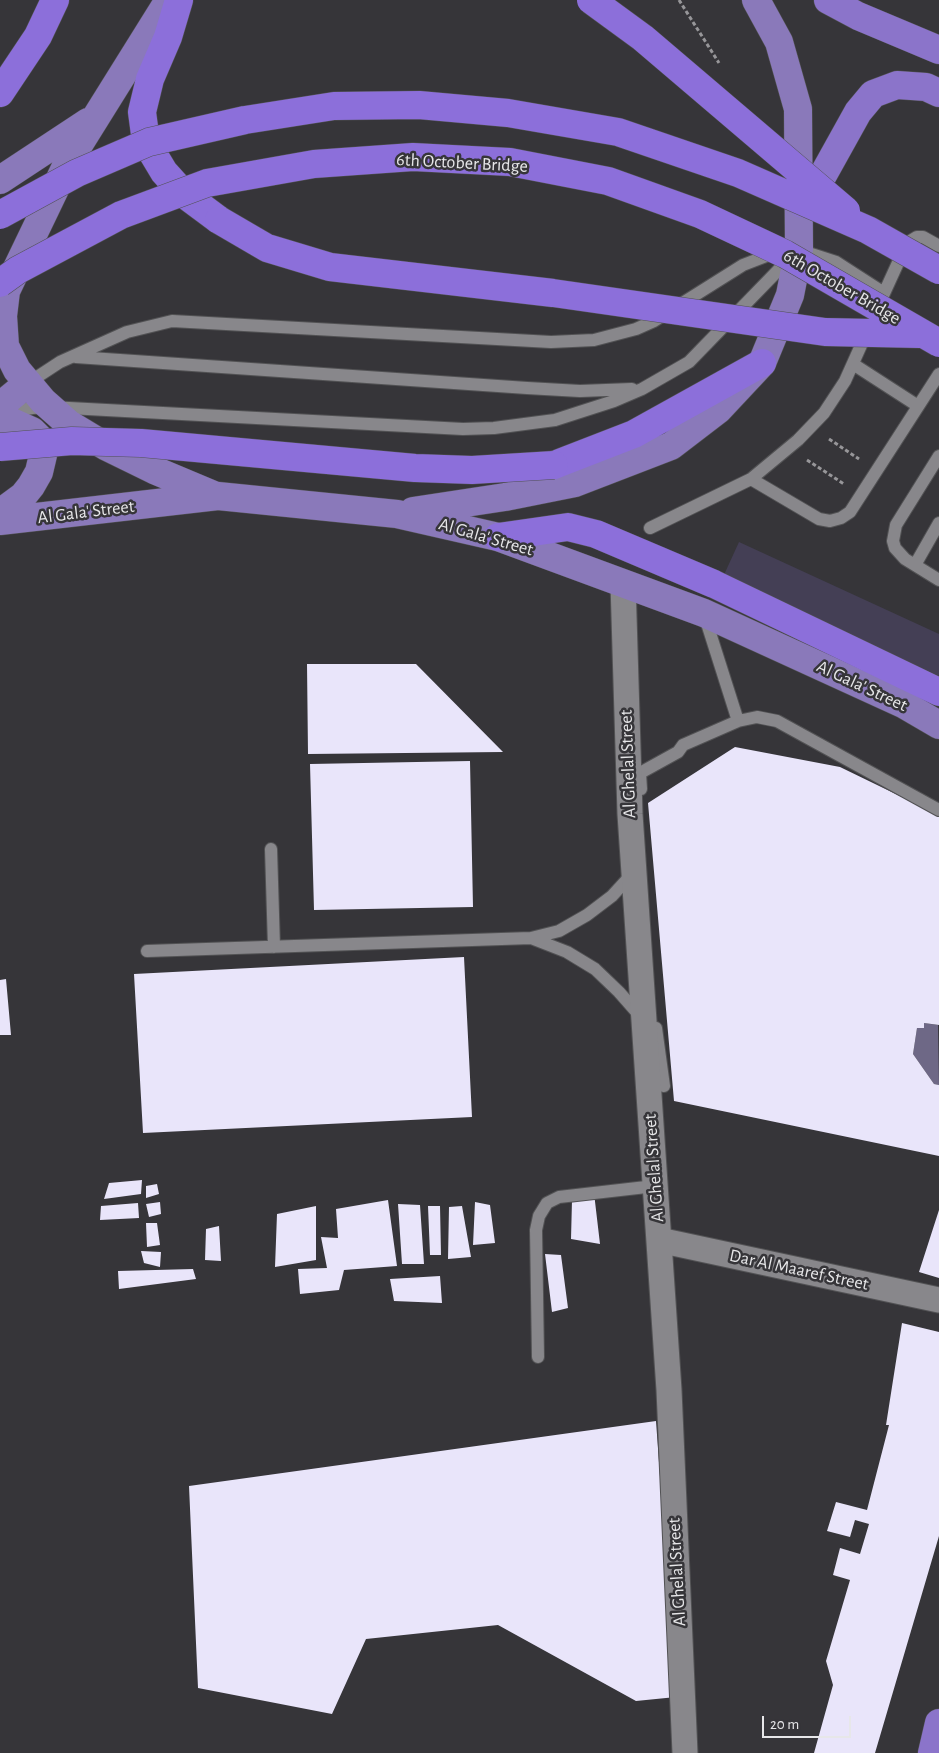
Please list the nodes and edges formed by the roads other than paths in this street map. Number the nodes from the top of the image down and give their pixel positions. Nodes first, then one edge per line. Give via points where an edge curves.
1 (55, 0) edge
2 (169, 0) edge
3 (179, 0) edge
4 (591, 0) edge
5 (756, 0) edge
6 (828, 0) edge
7 (939, 50) edge
8 (0, 93) edge
9 (939, 93) edge
10 (95, 117) junction
11 (0, 180) edge
12 (800, 208) junction
13 (0, 215) edge
14 (868, 230) junction
15 (939, 246) edge
16 (799, 249) junction
17 (939, 270) edge
18 (0, 282) edge
19 (884, 293) junction
20 (931, 338) edge
21 (72, 356) junction
22 (762, 362) junction
23 (853, 364) junction
24 (939, 374) edge
25 (28, 383) junction
26 (642, 389) junction
27 (0, 406) edge
28 (918, 406) junction
29 (50, 407) junction
30 (0, 414) edge
31 (0, 421) edge
32 (0, 446) edge
33 (939, 456) edge
34 (751, 479) junction
35 (218, 496) junction
36 (0, 513) edge
37 (397, 514) junction
38 (0, 521) edge
39 (939, 523) edge
40 (650, 528) dead end
41 (498, 537) junction
42 (915, 565) junction
43 (939, 580) edge
44 (623, 583) junction
45 (704, 613) junction
46 (939, 692) edge
47 (738, 721) junction
48 (939, 725) edge
49 (634, 772) junction
50 (939, 810) edge
51 (271, 849) dead end
52 (634, 872) junction
53 (532, 938) junction
54 (274, 946) junction
55 (147, 951) dead end
56 (643, 1019) junction
57 (648, 1081) junction
58 (655, 1186) junction
59 (658, 1240) junction
60 (939, 1300) edge
61 (538, 1357) dead end
62 (939, 1723) edge
63 (685, 1753) edge
64 (932, 1753) edge

1 - 8 highway via 38,36
2 - 10 main road
3 - 20 highway, bridge via 150,79 142,112 146,142 164,172 184,194 219,220 267,248 330,267 825,332
4 - 14 highway, bridge via 643,38
5 - 12 main road via 779,42 798,108
6 - 7 highway
9 - 12 highway via 926,87 897,85 872,94
10 - 11 main road
10 - 25 main road via 68,162 6,291 3,316 6,346 17,370
12 - 16 main road
13 - 14 highway, bridge via 76,173 150,142 245,120 334,106 418,105 508,113 618,132 738,173
14 - 17 highway, bridge
15 - 19 lane via 924,237 911,238
16 - 19 lane via 836,262
16 - 21 lane via 760,257 654,321 594,340 551,342 172,321 127,332
16 - 22 main road via 790,295
16 - 26 lane via 689,362
18 - 20 highway, 6th October Bridge, bridge via 121,216 207,184 314,164 413,157 510,162 608,181 700,214 785,254
19 - 23 lane
21 - 25 lane
21 - 26 lane via 571,390
22 - 32 highway, bridge via 634,434 554,465 472,470 415,468 131,443 72,441
22 - 37 main road via 718,410 671,446 574,483
23 - 28 lane
23 - 34 lane via 835,397 812,427
24 - 28 lane
25 - 27 main road
25 - 29 main road
26 - 29 lane via 555,420 463,429
28 - 34 lane via 850,512 841,518 819,519
29 - 30 lane
29 - 35 main road via 69,424 107,447
31 - 36 main road via 12,422 32,431 41,440 43,455 31,486
33 - 42 lane via 893,532 895,548
34 - 40 lane
35 - 37 main road, Al Gala' Street
35 - 38 main road, Al Gala' Street
37 - 41 main road, Al Gala' Street
39 - 42 lane
41 - 44 main road, Al Gala' Street
41 - 46 highway via 568,526 596,534 714,584
42 - 43 lane
44 - 45 main road, Al Gala' Street
44 - 49 street, Al Ghelal Street
45 - 47 lane
45 - 48 main road, Al Gala' Street via 903,704
47 - 49 lane via 683,745 678,752
47 - 50 lane via 757,717 777,721
49 - 52 street, Al Ghelal Street
49 - 57 lane via 652,1000 664,1086
51 - 54 lane
52 - 53 lane via 612,896 587,915 559,931
52 - 56 street, Al Ghelal Street
53 - 54 lane
53 - 56 lane via 567,952 595,970
54 - 55 lane
56 - 57 street, Al Ghelal Street
57 - 58 street, Al Ghelal Street
58 - 59 street, Al Ghelal Street
58 - 61 lane via 559,1197 547,1203 539,1216 536,1230
59 - 60 street, Dar Al Maaref Street
59 - 63 street, Al Ghelal Street via 669,1399
62 - 64 highway

